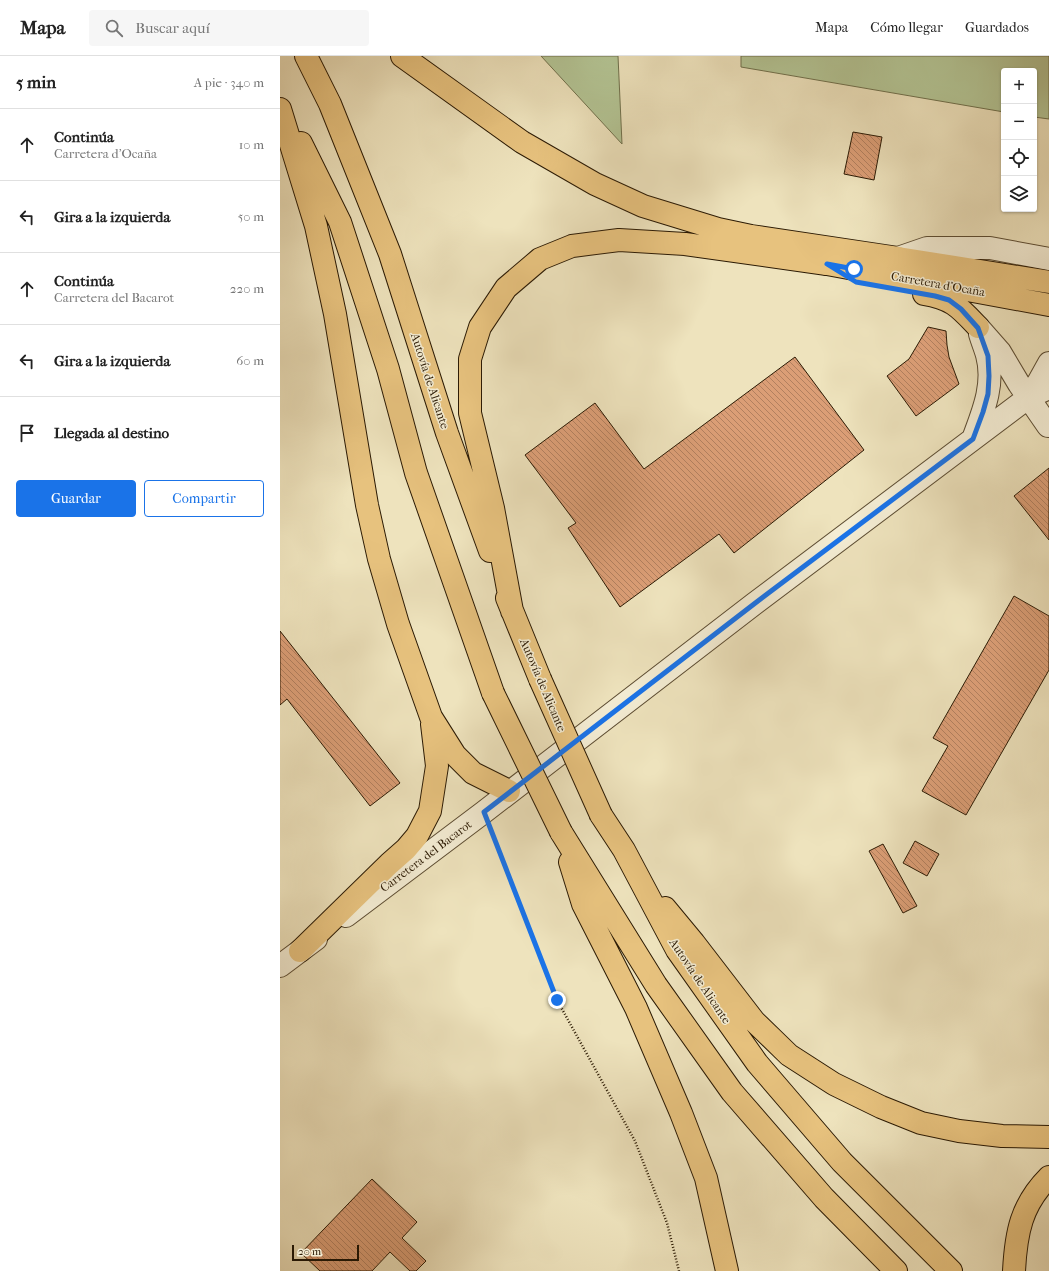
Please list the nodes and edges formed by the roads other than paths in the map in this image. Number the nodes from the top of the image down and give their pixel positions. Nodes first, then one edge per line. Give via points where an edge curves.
1 (306, 56) edge
2 (402, 56) edge
3 (280, 98) edge
4 (280, 109) edge
5 (898, 258) junction
6 (1049, 259) edge
7 (924, 262) junction
8 (827, 264) junction
9 (1049, 282) edge
10 (1049, 293) edge
11 (1049, 305) edge
12 (978, 328) junction
13 (1049, 363) edge
14 (1049, 388) edge
15 (1029, 397) junction
16 (1049, 426) edge
17 (973, 439) junction
18 (512, 611) junction
19 (431, 717) junction
20 (509, 791) junction
21 (561, 832) junction
22 (638, 875) junction
23 (300, 951) junction
24 (280, 966) edge
25 (1049, 1137) edge
26 (1049, 1177) edge
27 (727, 1271) edge
28 (896, 1271) edge
29 (951, 1271) edge
30 (1014, 1271) edge

1 - 18 main road, Autovía de Alicante via 330,104 390,254 447,433
2 - 5 main road, Carretera d'Ocaña via 522,142 595,184 643,206 718,229 751,236
3 - 21 main road, bridge via 340,222 388,369 416,473 493,692
4 - 19 main road via 316,226 335,314 367,505 379,559 398,624
5 - 6 street via 927,248 990,248
5 - 7 main road, Carretera d'Ocaña
7 - 9 main road, Carretera d'Ocaña
7 - 10 main road via 1010,286
8 - 11 main road, Carretera d'Ocaña
8 - 12 main road via 856,282 949,300
8 - 18 main road, Carretera d'Ocaña via 685,244 619,240 572,246 540,259 506,288 480,327 470,359 470,413
12 - 15 street via 1000,352
12 - 17 street via 988,356 989,376 988,394
13 - 15 street, Carretera del Bacarot
14 - 15 street, Carretera del Bacarot
15 - 16 street
15 - 17 street, Carretera del Bacarot
17 - 20 street, Carretera del Bacarot
18 - 22 main road, Autovía de Alicante, bridge via 601,815
19 - 20 main road via 455,755 473,773
19 - 23 main road via 437,766 430,811 417,836 406,850
20 - 23 street, Carretera del Bacarot
21 - 27 main road via 583,904 636,1008 706,1178
21 - 28 main road via 656,985 732,1092 824,1198
22 - 25 main road via 754,1021 789,1055 834,1084 921,1123 1002,1136
22 - 29 main road, Autovía de Alicante via 677,950 757,1063 842,1162
23 - 24 street, Carretera del Bacarot
26 - 30 main road via 1032,1197 1021,1220 1015,1244

